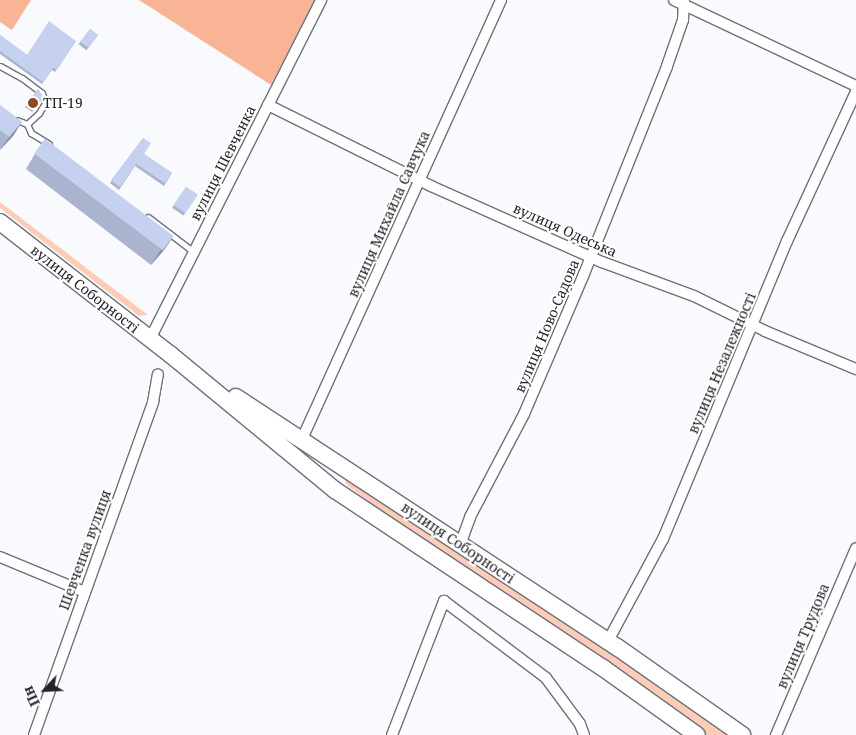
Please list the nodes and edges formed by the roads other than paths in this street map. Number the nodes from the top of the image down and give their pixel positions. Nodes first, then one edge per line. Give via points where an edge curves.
1 (321, 0) edge
2 (501, 0) edge
3 (674, 0) edge
4 (684, 2) edge
5 (0, 66) edge
6 (856, 86) edge
7 (856, 92) edge
8 (268, 105) junction
9 (12, 119) edge
10 (27, 124) junction
11 (53, 146) edge
12 (420, 180) junction
13 (138, 210) edge
14 (0, 222) edge
15 (194, 252) junction
16 (591, 256) junction
17 (753, 326) junction
18 (150, 339) junction
19 (171, 355) junction
20 (856, 369) edge
21 (158, 374) dead end
22 (302, 439) junction
23 (460, 545) junction
24 (856, 548) edge
25 (0, 557) edge
26 (85, 592) junction
27 (608, 641) junction
28 (34, 735) edge
29 (392, 735) edge
30 (584, 735) edge
31 (697, 735) edge
32 (742, 735) edge
33 (776, 735) edge

1 - 8 street, вулиця Шевченка
2 - 12 street, вулиця Михайла Савчука
3 - 4 street
4 - 6 street
4 - 16 street, вулиця Ново-Садова via 683,20 667,66
5 - 10 lane via 42,92 44,103
7 - 17 street, вулиця Незалежності via 787,241
8 - 12 street, вулиця Одеська
8 - 15 street, вулиця Шевченка
9 - 10 lane
10 - 11 lane via 31,133
12 - 16 street, вулиця Одеська
12 - 22 street, вулиця Михайла Савчука
13 - 15 lane
14 - 18 main road, вулиця Соборності
15 - 18 street, вулиця Шевченка
16 - 17 street, вулиця Одеська via 694,296
16 - 23 street, вулиця Ново-Садова via 524,414 470,517
17 - 20 street, вулиця Одеська
17 - 27 street, вулиця Незалежності via 663,539
18 - 19 main road, вулиця Соборності
19 - 22 main road, вулиця Соборності
19 - 31 main road, вулиця Соборності via 335,490 603,668
21 - 26 street, Шевченка вулиця via 153,402
22 - 23 main road, вулиця Соборності
23 - 27 main road, вулиця Соборності
24 - 33 street, вулиця Трудова
25 - 26 street
26 - 28 street, Шевченка вулиця
27 - 32 main road, вулиця Соборності
29 - 30 street via 444,600 546,678 580,724

